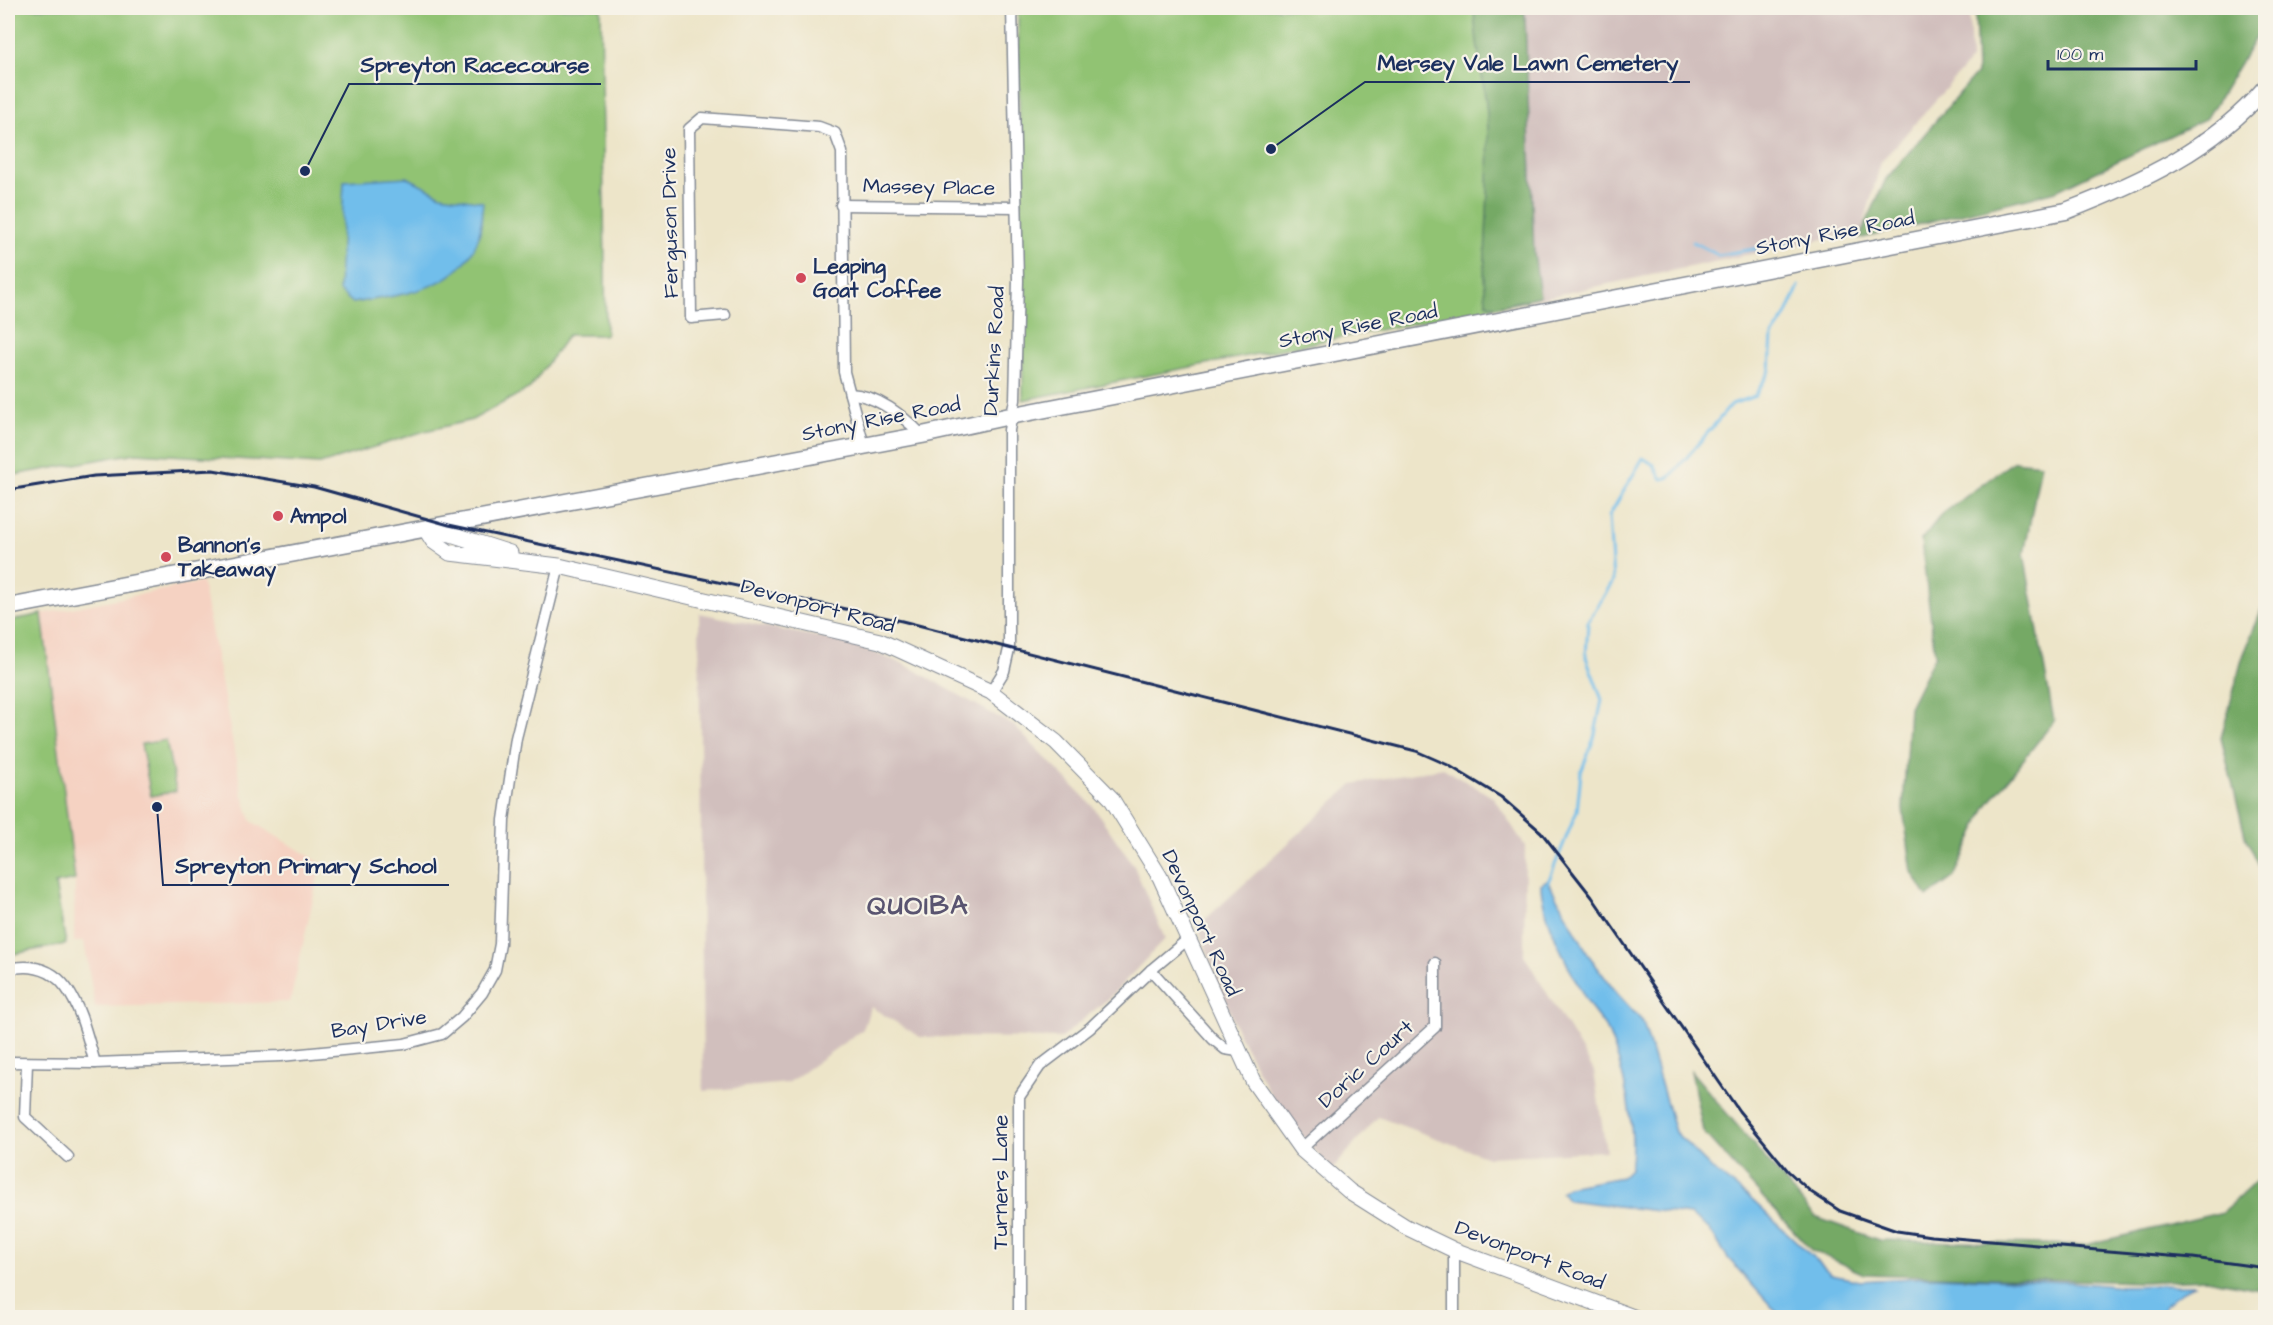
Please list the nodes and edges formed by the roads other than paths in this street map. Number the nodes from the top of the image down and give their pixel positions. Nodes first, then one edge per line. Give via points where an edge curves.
1 (1012, 8) edge
2 (2265, 87) edge
3 (841, 206) junction
4 (1016, 207) junction
5 (725, 315) dead end
6 (850, 394) junction
7 (1010, 416) junction
8 (922, 435) junction
9 (864, 446) junction
10 (426, 530) junction
11 (552, 564) junction
12 (8, 607) edge
13 (991, 692) junction
14 (1187, 940) junction
15 (1435, 963) dead end
16 (8, 969) edge
17 (1151, 970) junction
18 (1238, 1051) junction
19 (8, 1062) edge
20 (27, 1063) junction
21 (95, 1063) junction
22 (1301, 1149) junction
23 (68, 1157) dead end
24 (1454, 1250) junction
25 (1019, 1317) edge
26 (1454, 1317) edge
27 (1636, 1317) edge

1 - 4 street, Durkins Road
2 - 7 main road, Stony Rise Road via 2211,139 2161,170 2066,211
3 - 4 street, Massey Place
3 - 5 street, Ferguson Drive via 842,152 836,133 819,127 702,118 689,129 691,318
3 - 6 street, Ferguson Drive via 842,347
4 - 7 street, Durkins Road via 1015,400
6 - 8 street via 874,398 909,421
6 - 9 street, Ferguson Drive
7 - 8 main road, Stony Rise Road
7 - 13 street, Durkins Road via 1009,649 1004,671
8 - 9 main road, Stony Rise Road
9 - 10 main road, Stony Rise Road
10 - 11 main road, Devonport Road via 450,553
10 - 12 main road, Stony Rise Road
11 - 13 main road, Devonport Road via 880,641
11 - 21 street, Bay Drive via 516,738 504,820 500,944 495,970 462,1017 442,1034 404,1044 281,1056
13 - 14 main road, Devonport Road via 1056,742 1111,798 1160,877
14 - 17 street, Turners Lane
14 - 18 main road, Devonport Road
15 - 22 street, Doric Court via 1435,1027
16 - 21 street via 33,967 61,979 74,1002
17 - 18 street via 1213,1039 1225,1049
17 - 25 street, Turners Lane via 1090,1028 1040,1066 1019,1097
18 - 22 main road, Devonport Road via 1253,1081
19 - 20 street, Bay Drive
20 - 21 street, Bay Drive
20 - 23 street via 25,1117
22 - 24 main road, Devonport Road via 1348,1191 1406,1227
24 - 26 street
24 - 27 main road, Devonport Road

